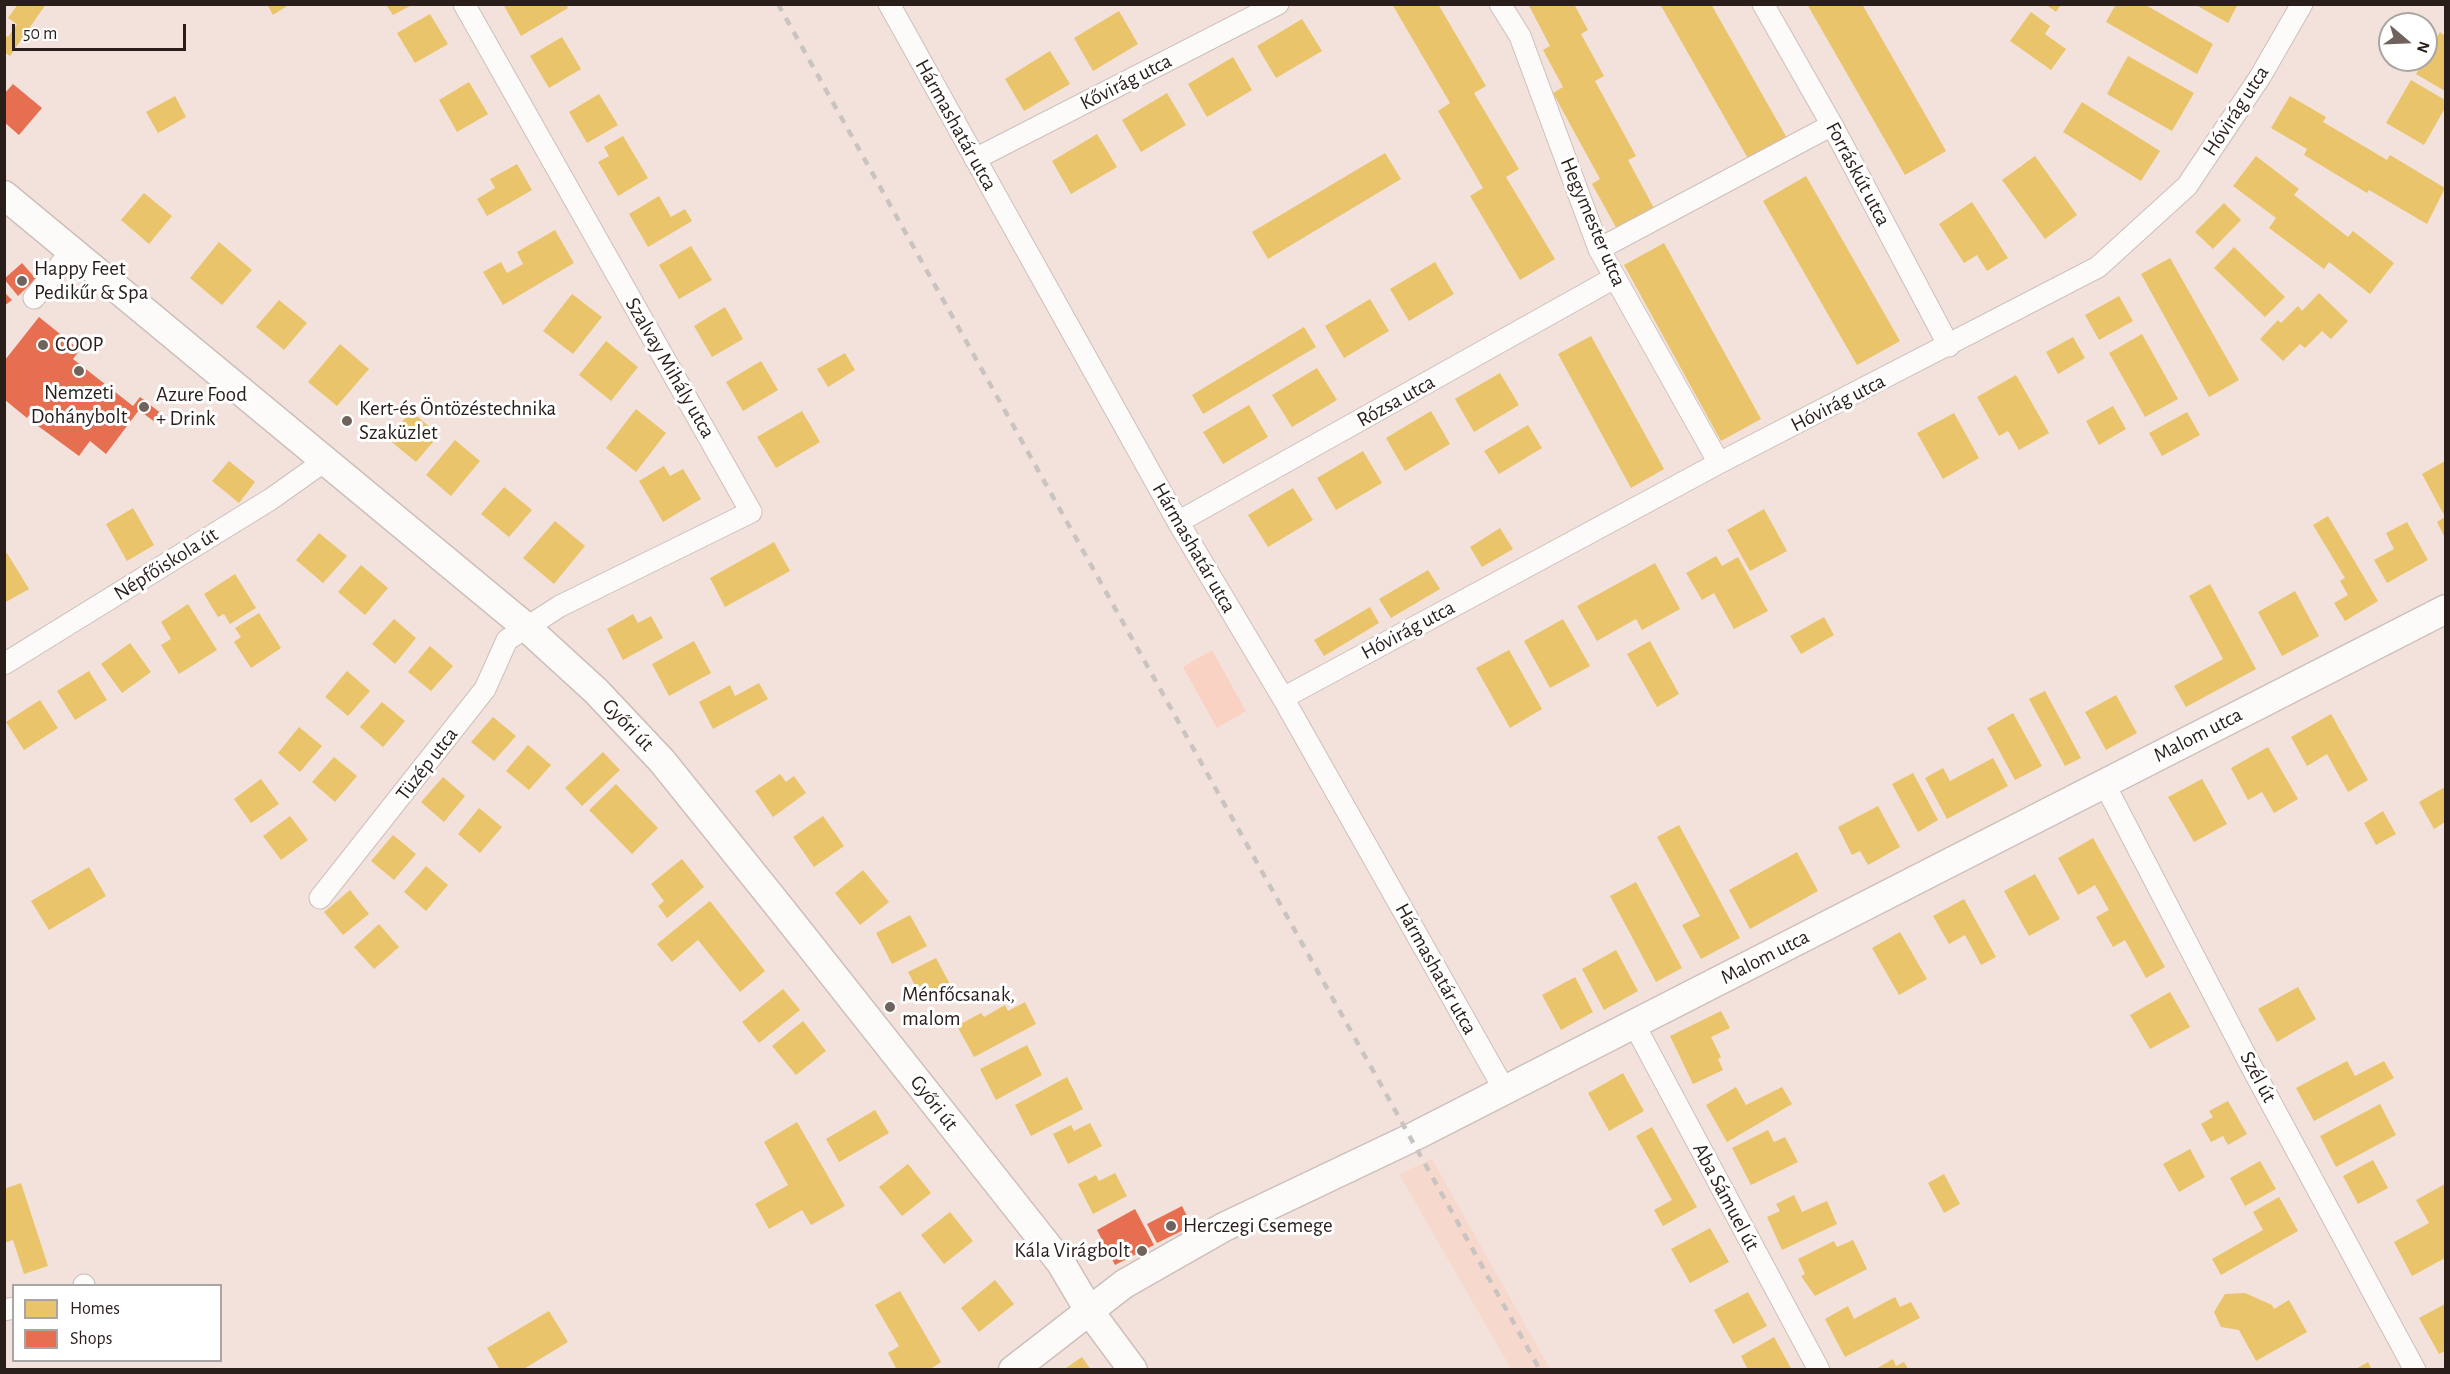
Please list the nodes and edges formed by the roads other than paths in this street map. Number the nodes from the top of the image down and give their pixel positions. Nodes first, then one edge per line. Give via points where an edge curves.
1 (464, 4) edge
2 (889, 4) edge
3 (1278, 4) edge
4 (1500, 4) edge
5 (1764, 4) edge
6 (2302, 4) edge
7 (1832, 125) junction
8 (975, 159) junction
9 (4, 195) edge
10 (1599, 249) junction
11 (72, 250) junction
12 (1614, 278) junction
13 (34, 298) dead end
14 (1949, 346) junction
15 (326, 460) junction
16 (1719, 463) junction
17 (1178, 522) junction
18 (2445, 609) edge
19 (526, 627) junction
20 (4, 664) edge
21 (1283, 698) junction
22 (2104, 783) junction
23 (320, 898) dead end
24 (1634, 1024) junction
25 (1504, 1089) junction
26 (1090, 1312) junction
27 (1013, 1370) edge
28 (1133, 1370) edge
29 (1819, 1370) edge
30 (2415, 1370) edge

1 - 19 street, Szalvay Mihály utca via 751,512 560,606
2 - 8 street, Hármashatár utca
3 - 8 street, Kővirág utca
4 - 10 street, Hegymester utca via 1520,36
5 - 7 street, Forráskút utca
6 - 14 street, Hóvirág utca via 2260,77 2187,186 2098,267
7 - 10 street
7 - 14 street, Forráskút utca
8 - 17 street, Hármashatár utca
9 - 11 street, Győri út
10 - 12 street, Hegymester utca
11 - 13 street
11 - 15 street, Győri út
12 - 16 street, Hegymester utca
12 - 17 street, Rózsa utca
14 - 16 street, Hóvirág utca
15 - 19 street, Győri út
15 - 20 street, Népfőiskola út via 271,499
16 - 21 street, Hóvirág utca
17 - 21 street, Hármashatár utca
18 - 22 street, Malom utca
19 - 23 street, Tüzép utca via 507,640 485,689
19 - 26 street, Győri út via 596,691 662,761 1061,1263
21 - 25 street, Hármashatár utca
22 - 24 street, Malom utca
22 - 30 street, Szél út
24 - 25 street, Malom utca
24 - 29 street, Aba Sámuel út
25 - 26 street, Malom utca via 1224,1227 1124,1284
26 - 27 street, Malom utca
26 - 28 street, Győri út

